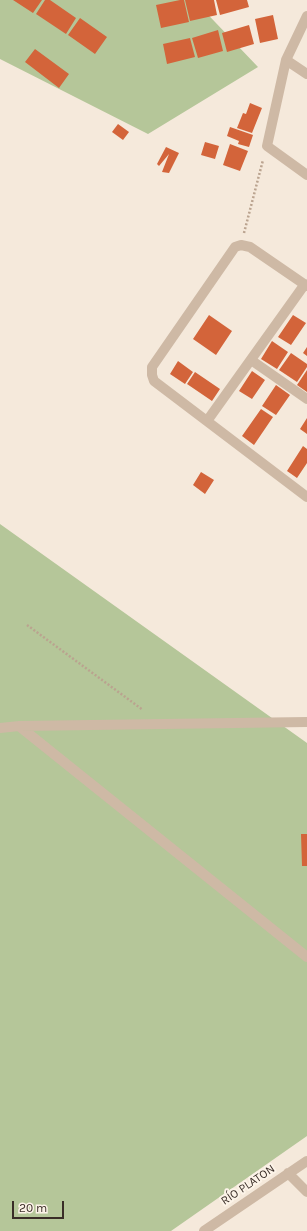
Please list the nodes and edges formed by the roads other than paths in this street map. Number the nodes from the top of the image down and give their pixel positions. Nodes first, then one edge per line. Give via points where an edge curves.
1 (307, 16) edge
2 (286, 60) junction
3 (307, 74) edge
4 (307, 175) edge
5 (306, 285) edge
6 (251, 360) junction
7 (307, 399) edge
8 (207, 421) junction
9 (307, 497) edge
10 (307, 722) edge
11 (20, 726) junction
12 (0, 728) edge
13 (307, 957) edge
14 (307, 1161) edge
15 (288, 1173) junction
16 (307, 1192) edge
17 (204, 1231) edge

1 - 2 street
2 - 3 street
2 - 4 street via 267,146
5 - 6 street
5 - 8 street via 250,247 235,247 152,367 154,381
6 - 7 street
6 - 8 street
8 - 9 street
10 - 11 street
11 - 12 street
11 - 13 street
14 - 15 street, RÍO PLATON
15 - 16 street
15 - 17 street, RÍO PLATON

